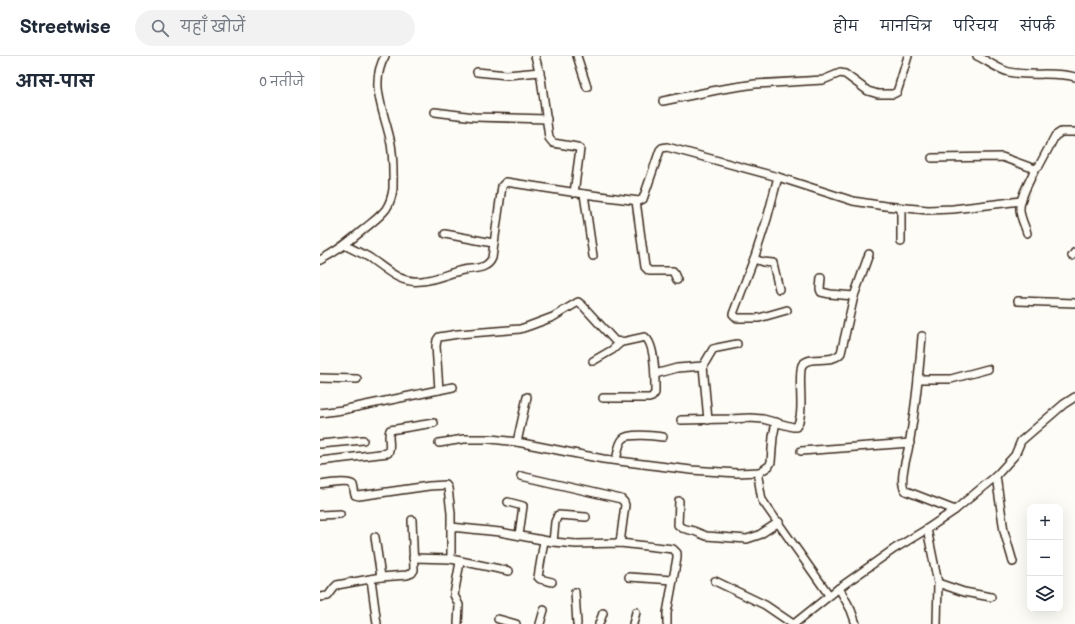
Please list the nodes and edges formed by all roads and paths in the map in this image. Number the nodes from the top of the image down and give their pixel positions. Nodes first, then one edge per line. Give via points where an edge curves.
1 (385, 56) edge
2 (535, 56) edge
3 (577, 56) edge
4 (908, 56) edge
5 (978, 56) edge
6 (477, 72) dead end
7 (540, 72) junction
8 (1075, 77) edge
9 (587, 87) dead end
10 (663, 101) dead end
11 (435, 112) dead end
12 (547, 118) junction
13 (1075, 132) edge
14 (932, 158) dead end
15 (1035, 169) junction
16 (778, 177) junction
17 (574, 193) junction
18 (584, 194) junction
19 (636, 201) junction
20 (1021, 201) junction
21 (901, 208) junction
22 (1027, 233) dead end
23 (445, 234) dead end
24 (901, 242) dead end
25 (493, 243) junction
26 (345, 245) junction
27 (869, 254) dead end
28 (593, 256) dead end
29 (754, 259) junction
30 (320, 260) edge
31 (821, 278) dead end
32 (677, 280) dead end
33 (779, 289) dead end
34 (854, 296) junction
35 (1018, 301) dead end
36 (1075, 303) edge
37 (787, 310) dead end
38 (922, 336) dead end
39 (620, 343) junction
40 (737, 344) dead end
41 (593, 361) dead end
42 (703, 366) junction
43 (988, 369) dead end
44 (655, 374) junction
45 (320, 378) edge
46 (357, 379) dead end
47 (918, 380) junction
48 (453, 387) dead end
49 (439, 390) junction
50 (527, 397) dead end
51 (1075, 397) edge
52 (603, 398) dead end
53 (320, 412) edge
54 (681, 420) dead end
55 (708, 420) junction
56 (776, 422) junction
57 (434, 423) dead end
58 (663, 437) dead end
59 (363, 440) dead end
60 (517, 442) junction
61 (439, 443) dead end
62 (910, 443) junction
63 (320, 444) edge
64 (801, 451) dead end
65 (616, 460) junction
66 (320, 461) edge
67 (760, 472) junction
68 (521, 476) dead end
69 (996, 476) junction
70 (320, 485) edge
71 (678, 501) dead end
72 (508, 502) dead end
73 (955, 510) junction
74 (340, 514) dead end
75 (320, 515) edge
76 (586, 517) dead end
77 (412, 520) dead end
78 (779, 522) junction
79 (451, 526) junction
80 (927, 529) junction
81 (519, 535) junction
82 (375, 537) dead end
83 (544, 541) junction
84 (553, 542) junction
85 (620, 543) junction
86 (414, 558) junction
87 (451, 559) junction
88 (460, 562) junction
89 (1013, 562) dead end
90 (509, 571) dead end
91 (381, 577) junction
92 (629, 577) dead end
93 (371, 579) junction
94 (673, 580) junction
95 (715, 581) dead end
96 (552, 582) dead end
97 (938, 583) junction
98 (839, 588) junction
99 (575, 592) dead end
100 (830, 595) junction
101 (320, 597) edge
102 (991, 597) dead end
103 (544, 610) dead end
104 (636, 612) dead end
105 (603, 613) dead end
106 (498, 619) dead end
107 (377, 624) edge
108 (458, 624) edge
109 (516, 624) edge
110 (540, 624) edge
111 (577, 624) edge
112 (599, 624) edge
113 (633, 624) edge
114 (667, 624) edge
115 (793, 624) edge
116 (856, 624) edge
117 (937, 624) edge

1 - 26 street via 380,66 377,85 390,141 392,196 385,210
2 - 7 street
3 - 9 street
4 - 10 street via 897,92 893,94 868,91 840,73 823,80 755,84
5 - 8 street via 1007,72
6 - 7 street via 507,75
7 - 12 street
11 - 12 street via 474,117
12 - 17 street via 551,141 580,149
13 - 15 street via 1061,132 1055,136
14 - 15 street via 1002,157
15 - 20 street
16 - 19 street via 673,147 664,147 660,150 643,199
16 - 21 street via 853,201
16 - 29 street
17 - 18 street
17 - 25 street via 504,183
18 - 19 street
18 - 28 street
19 - 32 street via 645,267 649,271 673,271
20 - 21 street via 953,209
20 - 22 street via 1020,210
21 - 24 street
23 - 25 street
25 - 26 street via 492,258 485,266 413,282 394,276
26 - 30 street
27 - 34 street
29 - 33 street via 774,263
29 - 37 street via 733,316 739,319 759,318
31 - 34 street via 821,292
34 - 56 street via 841,354 834,358 807,360 802,364 798,425 793,427
35 - 36 street
38 - 47 street
39 - 41 street
39 - 44 street via 641,337 648,339
39 - 49 street via 613,339 578,302 553,317 520,329 439,337 436,346
40 - 42 street via 713,349
42 - 44 street via 677,368
42 - 55 street
43 - 47 street via 951,379
44 - 52 street via 655,393 652,398
45 - 46 street
47 - 62 street
48 - 49 street
49 - 53 street via 342,410
50 - 60 street
51 - 69 street via 1021,441 1015,455
54 - 55 street
55 - 56 street via 750,418
56 - 67 street via 771,462
57 - 66 street via 390,430 388,453
58 - 65 street via 625,437
59 - 63 street
60 - 61 street via 476,438
60 - 65 street
62 - 64 street
62 - 73 street via 902,482 904,489
65 - 67 street via 691,470
67 - 78 street via 758,477 762,500
68 - 85 street via 621,499 625,505
69 - 73 street
69 - 89 street via 1004,531
70 - 79 street via 351,483 355,495 359,496 444,484 448,491
71 - 78 street via 678,525 706,536 753,538
72 - 81 street via 523,506
73 - 80 street
74 - 75 street
76 - 84 street via 558,515
77 - 86 street
78 - 100 street
79 - 81 street
79 - 87 street
80 - 97 street
80 - 98 street
81 - 83 street
82 - 91 street
83 - 84 street
83 - 96 street via 538,577
84 - 85 street
85 - 94 street via 673,550 677,553
86 - 87 street
86 - 91 street via 414,570 407,576
87 - 88 street
88 - 90 street
88 - 108 street via 454,596 459,605
91 - 93 street
92 - 94 street
93 - 101 street via 338,586 328,596
93 - 107 street
94 - 114 street
95 - 115 street via 765,606
97 - 102 street via 964,592
97 - 117 street
98 - 100 street
98 - 116 street
99 - 111 street
100 - 115 street
103 - 110 street
104 - 113 street
105 - 112 street
106 - 109 street

